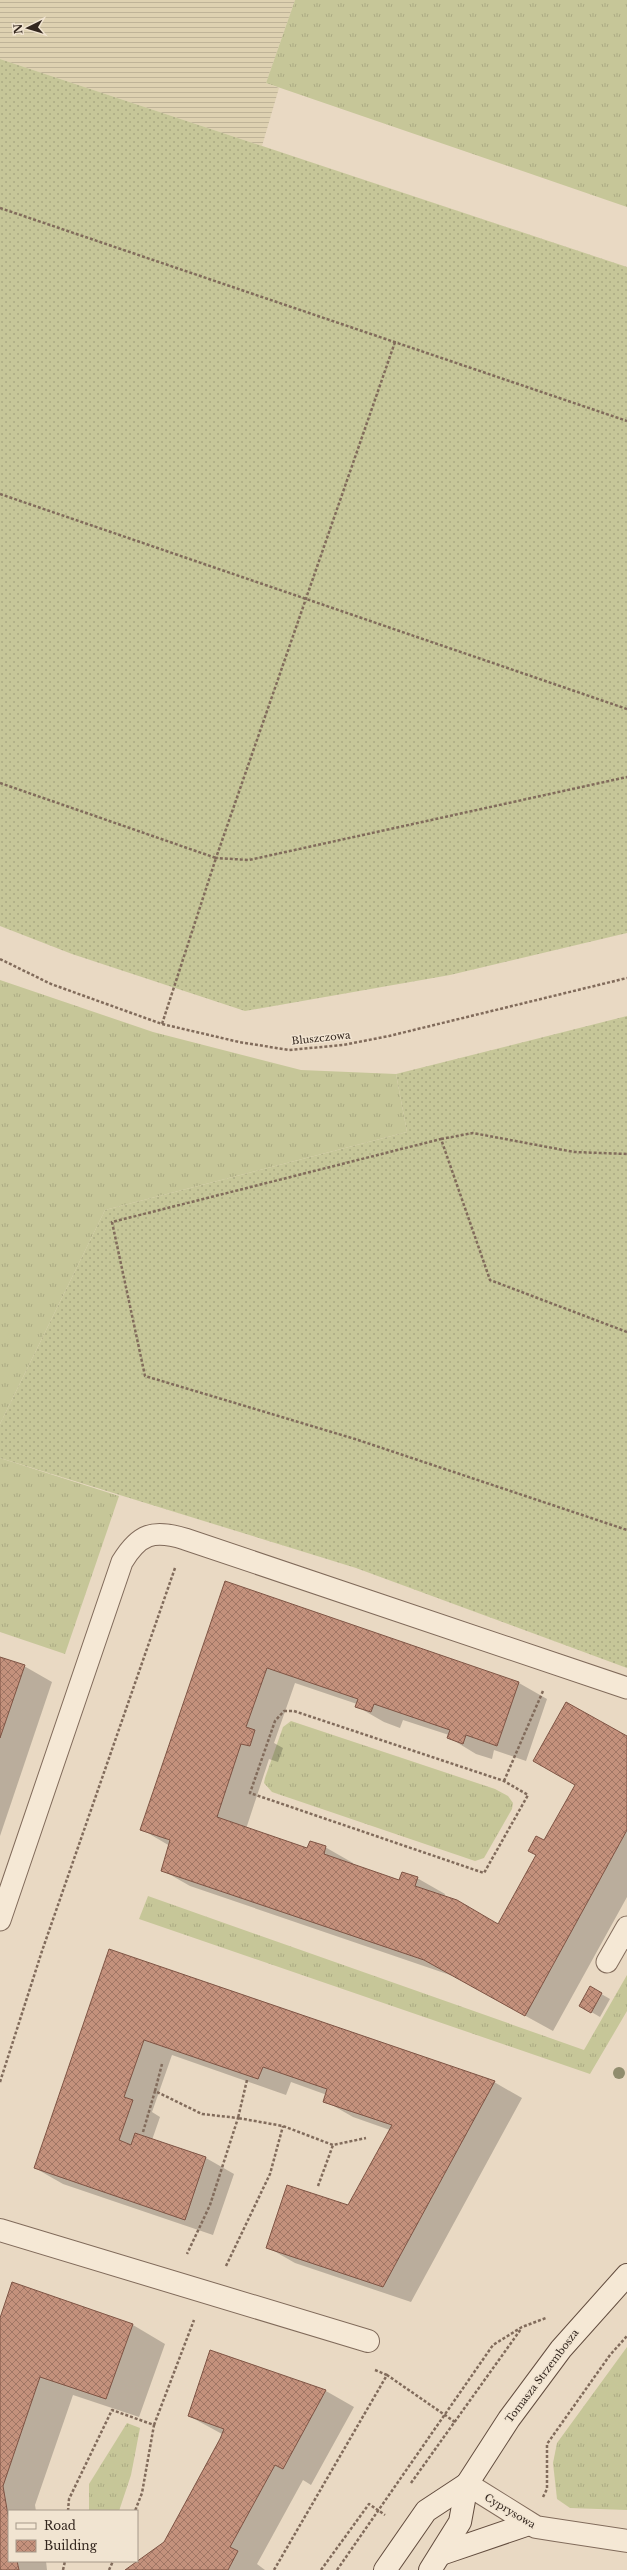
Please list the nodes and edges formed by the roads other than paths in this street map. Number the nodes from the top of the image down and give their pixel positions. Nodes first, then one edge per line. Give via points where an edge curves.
1 (627, 1688) edge
2 (0, 1920) edge
3 (627, 1927) edge
4 (607, 1962) dead end
5 (0, 2230) edge
6 (627, 2275) edge
7 (368, 2341) dead end
8 (467, 2484) junction
9 (529, 2524) junction
10 (627, 2541) edge
11 (436, 2562) edge
12 (385, 2570) edge

1 - 2 lane via 185,1539 168,1534 153,1535 133,1544 122,1562
3 - 4 lane
5 - 7 street
6 - 8 street, Tomasza Strzembosza via 561,2348 509,2418
8 - 9 street, Cyprysowa
8 - 11 street, Tomasza Strzembosza via 460,2522
8 - 12 street, Tomasza Strzembosza via 426,2511
9 - 10 street, Cyprysowa via 544,2530
9 - 11 street

